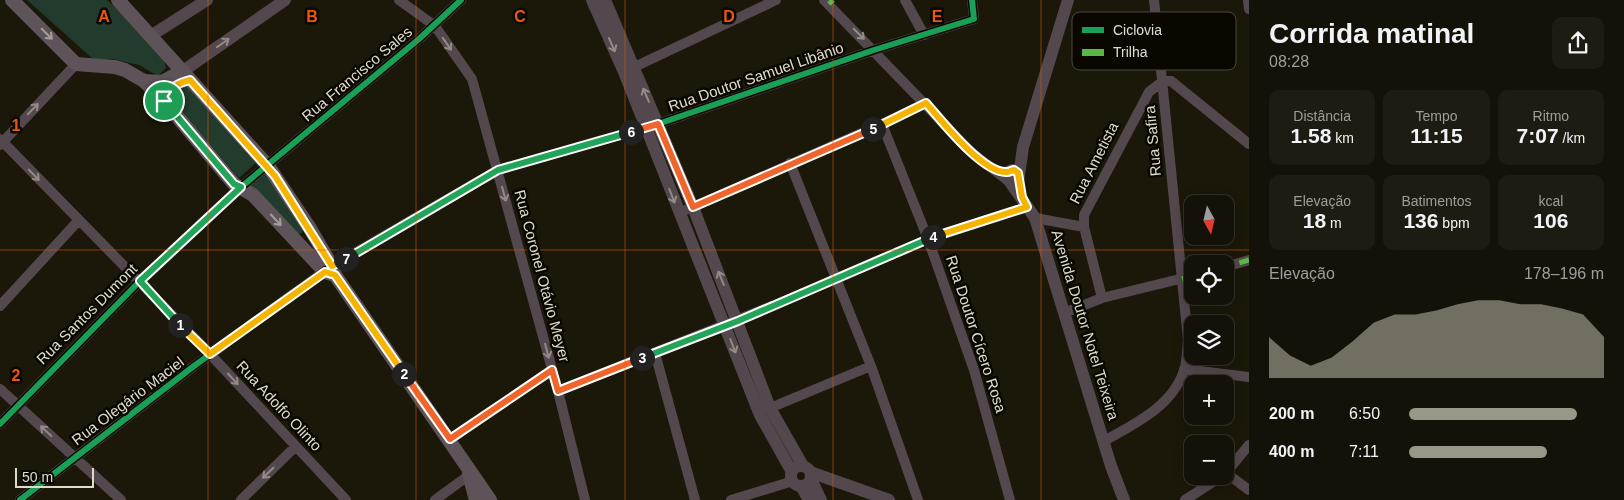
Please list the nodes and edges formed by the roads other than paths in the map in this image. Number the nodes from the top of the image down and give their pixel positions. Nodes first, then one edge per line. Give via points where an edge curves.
1 (12, 0) edge
2 (118, 0) edge
3 (207, 0) edge
4 (285, 0) edge
5 (399, 0) edge
6 (461, 0) edge
7 (592, 0) edge
8 (605, 0) edge
9 (776, 0) edge
10 (905, 0) edge
11 (972, 0) edge
12 (1068, 0) edge
13 (1248, 0) edge
14 (828, 1) edge
15 (1249, 9) edge
16 (435, 26) junction
17 (152, 35) junction
18 (924, 35) junction
19 (874, 50) junction
20 (76, 64) junction
21 (629, 70) junction
22 (1162, 70) edge
23 (187, 76) junction
24 (144, 81) junction
25 (1163, 81) junction
26 (164, 101) junction
27 (926, 103) junction
28 (882, 124) junction
29 (652, 126) junction
30 (1, 142) edge
31 (1249, 144) edge
32 (790, 164) junction
33 (268, 166) junction
34 (498, 170) junction
35 (1012, 177) junction
36 (241, 187) junction
37 (1024, 202) junction
38 (693, 207) junction
39 (678, 213) junction
40 (1035, 218) junction
41 (78, 221) junction
42 (309, 227) junction
43 (1084, 227) junction
44 (294, 239) junction
45 (928, 239) junction
46 (1249, 260) edge
47 (1234, 264) edge
48 (331, 271) junction
49 (837, 278) junction
50 (1182, 279) junction
51 (140, 281) junction
52 (1102, 298) junction
53 (0, 306) edge
54 (772, 306) joint
55 (1064, 313) junction
56 (732, 323) junction
57 (655, 353) junction
58 (210, 354) junction
59 (871, 366) junction
60 (1184, 369) junction
61 (552, 370) junction
62 (1249, 377) edge
63 (0, 389) edge
64 (558, 391) junction
65 (18, 405) junction
66 (770, 408) junction
67 (0, 424) edge
68 (450, 439) junction
69 (1104, 441) junction
70 (1249, 445) edge
71 (295, 447) junction
72 (74, 457) junction
73 (1234, 462) edge
74 (1111, 466) junction
75 (469, 471) junction
76 (802, 476) junction
77 (1234, 480) edge
78 (1208, 485) edge
79 (1249, 490) edge
80 (20, 500) edge
81 (121, 500) edge
82 (241, 500) edge
83 (346, 500) edge
84 (435, 500) edge
85 (476, 500) edge
86 (490, 500) edge
87 (586, 500) edge
88 (695, 500) edge
89 (731, 500) edge
90 (809, 500) edge
91 (821, 500) edge
92 (889, 500) edge
93 (918, 500) edge
94 (1010, 500) edge
95 (1116, 500) edge
96 (1124, 500) edge
97 (1185, 500) edge

1 -> 20 main road
2 - 17 main road
3 - 17 street
23 -> 4 street
5 - 16 street, Rua Coronel Otávio Meyer
6 - 16 street, Rua Francisco Sales
7 -> 21 street
8 - 21 street
9 - 21 street
10 - 18 street
11 - 18 street, Rua Doutor Samuel Libânio via 974,19
12 - 35 street
13 - 15 street
14 -> 19 street
16 - 33 street, Rua Francisco Sales
16 -> 34 street, Rua Coronel Otávio Meyer via 472,79
17 - 23 main road
18 - 19 street, Rua Doutor Samuel Libânio
19 - 27 street
19 - 29 street, Rua Doutor Samuel Libânio
20 - 24 main road via 120,68
30 -> 20 street
21 - 29 street
22 - 25 street, Rua Safira
23 - 24 main road via 162,82
23 - 26 main road via 169,90
23 - 33 main road
24 - 26 main road
25 - 31 street via 1171,81
25 - 43 street, Rua Ametista via 1148,92 1084,215
25 - 50 street, Rua Safira
26 - 36 main road via 234,184
27 - 28 street
27 - 35 street via 972,153 986,165
28 - 32 street
28 - 45 street, Rua Doutor Cícero Rosa
29 - 34 street, Rua Doutor Samuel Libânio
29 - 38 street
29 -> 39 street
30 -> 41 street, Rua Adolfo Olinto
32 - 38 street
32 - 49 street
33 - 36 street, Rua Francisco Sales
33 - 42 main road
34 - 48 street, Rua Doutor Samuel Libânio
34 -> 61 street, Rua Coronel Otávio Meyer
35 - 37 street, Avenida Doutor Notel Teixeira
36 -> 44 main road via 253,195
36 - 51 street, Rua Santos Dumont
37 - 40 street, Avenida Doutor Notel Teixeira
37 - 45 street
38 - 39 street
56 -> 38 street
39 - 56 street
40 - 43 street
40 - 55 street, Avenida Doutor Notel Teixeira
41 - 51 street, Rua Adolfo Olinto
41 - 53 street
42 - 44 main road via 301,238
42 - 48 main road
43 - 52 street, Rua Ametista
44 - 48 main road
45 - 49 street
45 - 94 street, Rua Doutor Cícero Rosa via 974,370
46 - 47 street
48 - 58 street, Rua Olegário Maciel
48 - 68 main road
49 - 54 street
49 - 59 street
50 - 52 street
50 - 60 street, Rua Safira via 1188,340
51 - 58 street, Rua Adolfo Olinto
51 - 65 street, Rua Santos Dumont
52 - 55 street
54 - 56 street
55 - 69 street, Avenida Doutor Notel Teixeira
56 - 57 street
56 - 66 street
56 -> 76 street via 760,415
57 - 64 street
57 - 88 street
58 -> 71 street, Rua Adolfo Olinto
58 - 72 street, Rua Olegário Maciel
59 - 66 street
59 - 93 street
60 - 62 street
60 - 69 street via 1161,405 1139,422
61 - 64 street, Rua Coronel Otávio Meyer
61 - 68 street
63 - 65 street
64 - 87 street, Rua Coronel Otávio Meyer
65 - 67 street, Rua Santos Dumont
72 -> 65 street
66 - 76 street
68 - 75 main road
69 - 74 street, Avenida Doutor Notel Teixeira
70 - 73 street
71 -> 82 street
71 - 83 street, Rua Adolfo Olinto
72 - 80 street, Rua Olegário Maciel
72 - 81 street
74 - 95 street, Avenida Doutor Notel Teixeira
74 - 96 street, Avenida Doutor Notel Teixeira
75 - 84 street
75 - 85 main road
75 - 86 main road
76 - 89 street
76 - 90 street
76 - 91 street
76 - 92 street
77 - 79 street
78 - 97 street

